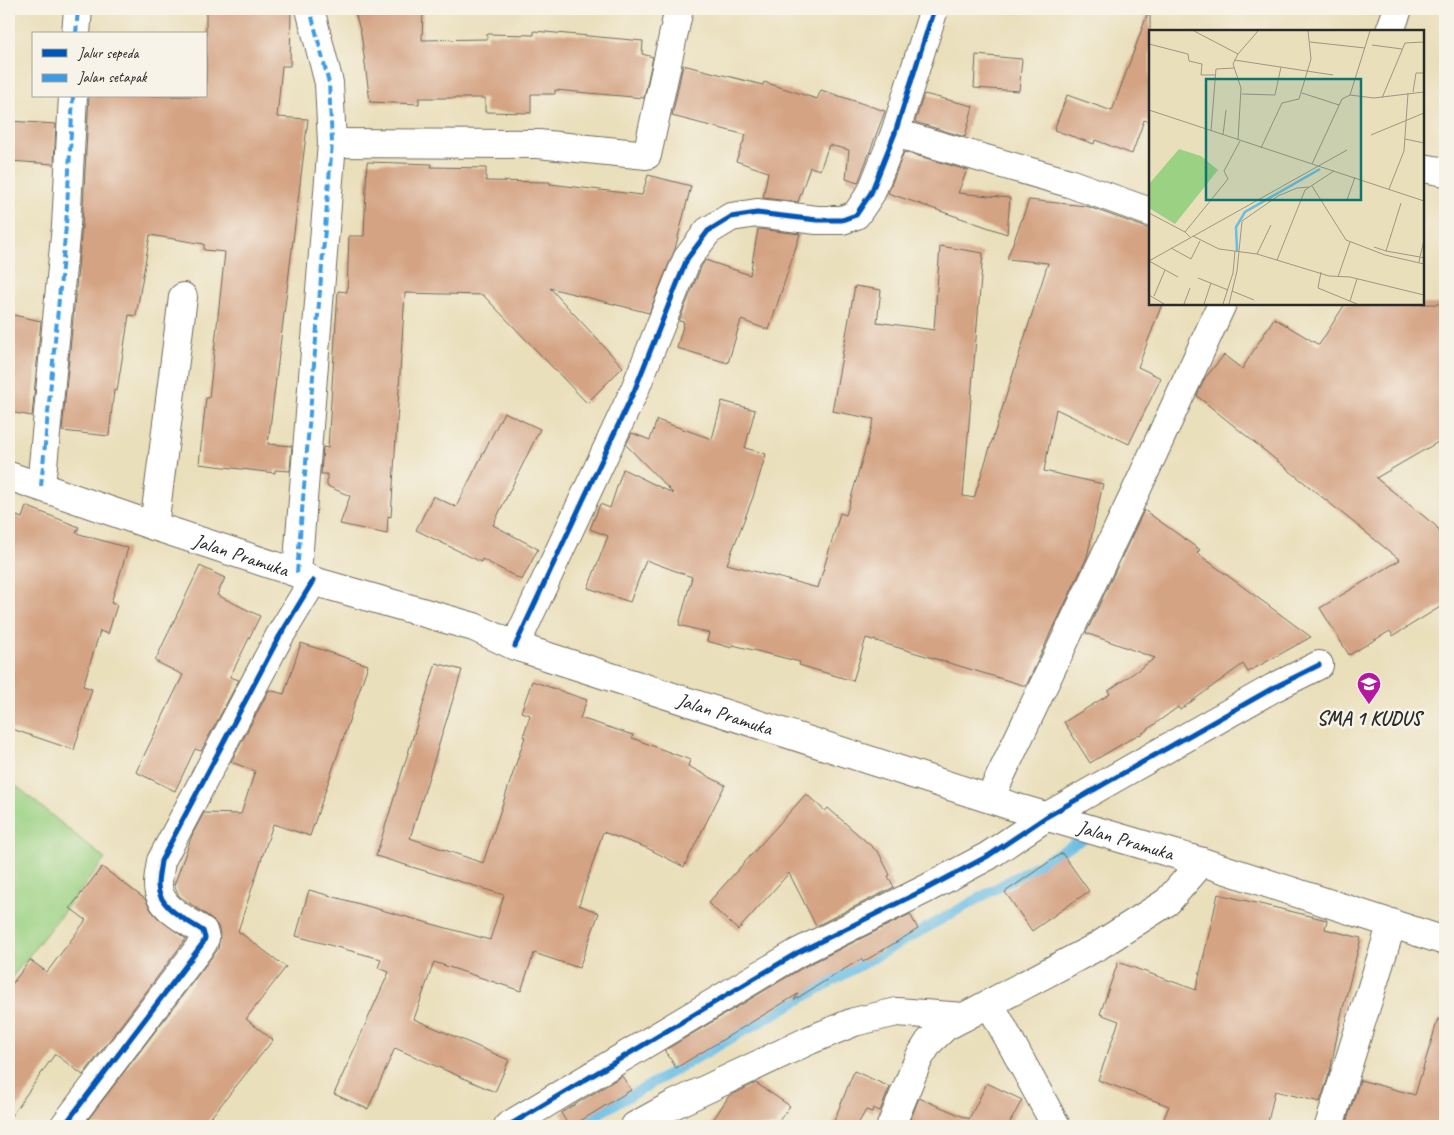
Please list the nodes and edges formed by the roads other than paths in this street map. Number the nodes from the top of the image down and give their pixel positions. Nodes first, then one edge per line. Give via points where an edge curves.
1 (78, 9) edge
2 (310, 9) edge
3 (679, 9) edge
4 (934, 9) edge
5 (1398, 9) edge
6 (1390, 30) edge
7 (76, 32) edge
8 (73, 98) edge
9 (896, 133) junction
10 (332, 143) junction
11 (1424, 168) edge
12 (1445, 172) edge
13 (1149, 212) edge
14 (183, 297) dead end
15 (1222, 305) edge
16 (9, 476) edge
17 (41, 486) junction
18 (154, 526) junction
19 (305, 577) junction
20 (515, 646) junction
21 (1319, 665) dead end
22 (990, 798) junction
23 (1046, 816) junction
24 (1202, 862) junction
25 (1392, 923) junction
26 (1445, 941) edge
27 (994, 1002) junction
28 (964, 1017) junction
29 (64, 1126) edge
30 (508, 1126) edge
31 (635, 1126) edge
32 (892, 1126) edge
33 (1056, 1126) edge
34 (1329, 1126) edge

1 - 7 street
2 - 10 street via 329,83
3 - 10 street via 647,155 538,144
4 - 9 street
5 - 6 street
8 - 17 street via 66,226
9 - 13 street via 1069,183
9 - 20 street via 872,193 856,215 842,220 757,213 730,217 708,231 687,259 635,390
10 - 19 street
11 - 12 street
14 - 18 street
15 - 22 street
16 - 17 street, Jalan Pramuka
17 - 18 street, Jalan Pramuka
18 - 19 street, Jalan Pramuka
19 - 20 street, Jalan Pramuka via 474,627
19 - 29 street via 278,637 161,861 158,886 161,898 171,910 203,931 203,943
20 - 22 street, Jalan Pramuka
21 - 23 street
22 - 23 street, Jalan Pramuka
23 - 24 street, Jalan Pramuka
23 - 30 street via 988,856 797,953
24 - 25 street, Jalan Pramuka
24 - 27 street via 1166,902 1098,946
25 - 26 street, Jalan Pramuka
25 - 34 street
27 - 28 street
27 - 33 street
28 - 31 street via 897,1012 854,1022 810,1040
28 - 32 street via 945,1027 929,1042 919,1058

